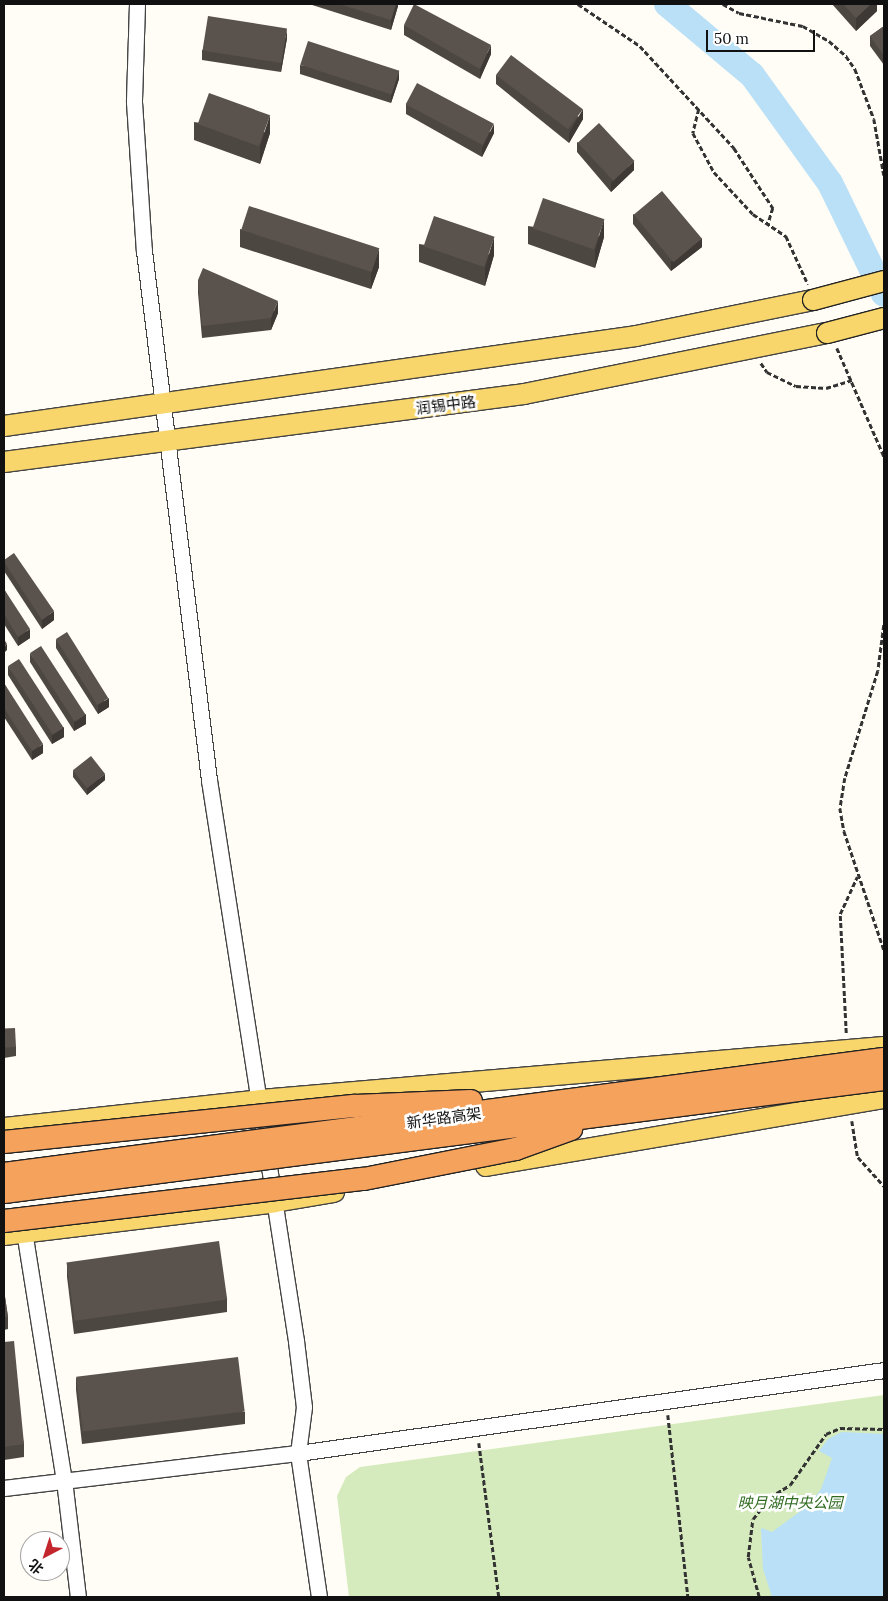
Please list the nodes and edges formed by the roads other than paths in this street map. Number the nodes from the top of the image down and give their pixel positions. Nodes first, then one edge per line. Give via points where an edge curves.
1 (136, 4) edge
2 (884, 281) edge
3 (884, 318) edge
4 (162, 404) junction
5 (4, 426) edge
6 (166, 441) junction
7 (4, 462) edge
8 (884, 1051) edge
9 (884, 1080) edge
10 (884, 1098) edge
11 (260, 1100) junction
12 (612, 1105) junction
13 (4, 1128) edge
14 (4, 1142) edge
15 (4, 1174) edge
16 (4, 1192) edge
17 (275, 1202) junction
18 (4, 1221) edge
19 (24, 1231) junction
20 (4, 1235) edge
21 (884, 1370) edge
22 (298, 1453) junction
23 (64, 1480) junction
24 (4, 1488) edge
25 (78, 1597) edge
26 (319, 1597) edge

1 - 4 street via 134,102 144,251
2 - 4 main road, bridge via 636,336
3 - 6 main road, 润锡中路, bridge via 831,338 752,348 524,394
4 - 5 main road
4 - 6 street
6 - 7 main road, 润锡中路
6 - 11 street via 209,780
8 - 11 main road via 847,1050
8 - 12 highway, 新华路高架, bridge
9 - 12 highway, 新华路高架, bridge
10 - 17 main road
11 - 13 main road
11 - 17 street
12 - 14 highway, bridge via 355,1106
12 - 15 highway, 新华路高架, bridge
12 - 16 highway, 新华路高架, bridge
12 - 18 highway, bridge via 516,1149 364,1179
17 - 19 main road
17 - 22 street via 304,1407
19 - 20 main road
19 - 23 street
21 - 22 street
22 - 23 street
22 - 26 street
23 - 24 street
23 - 25 street

